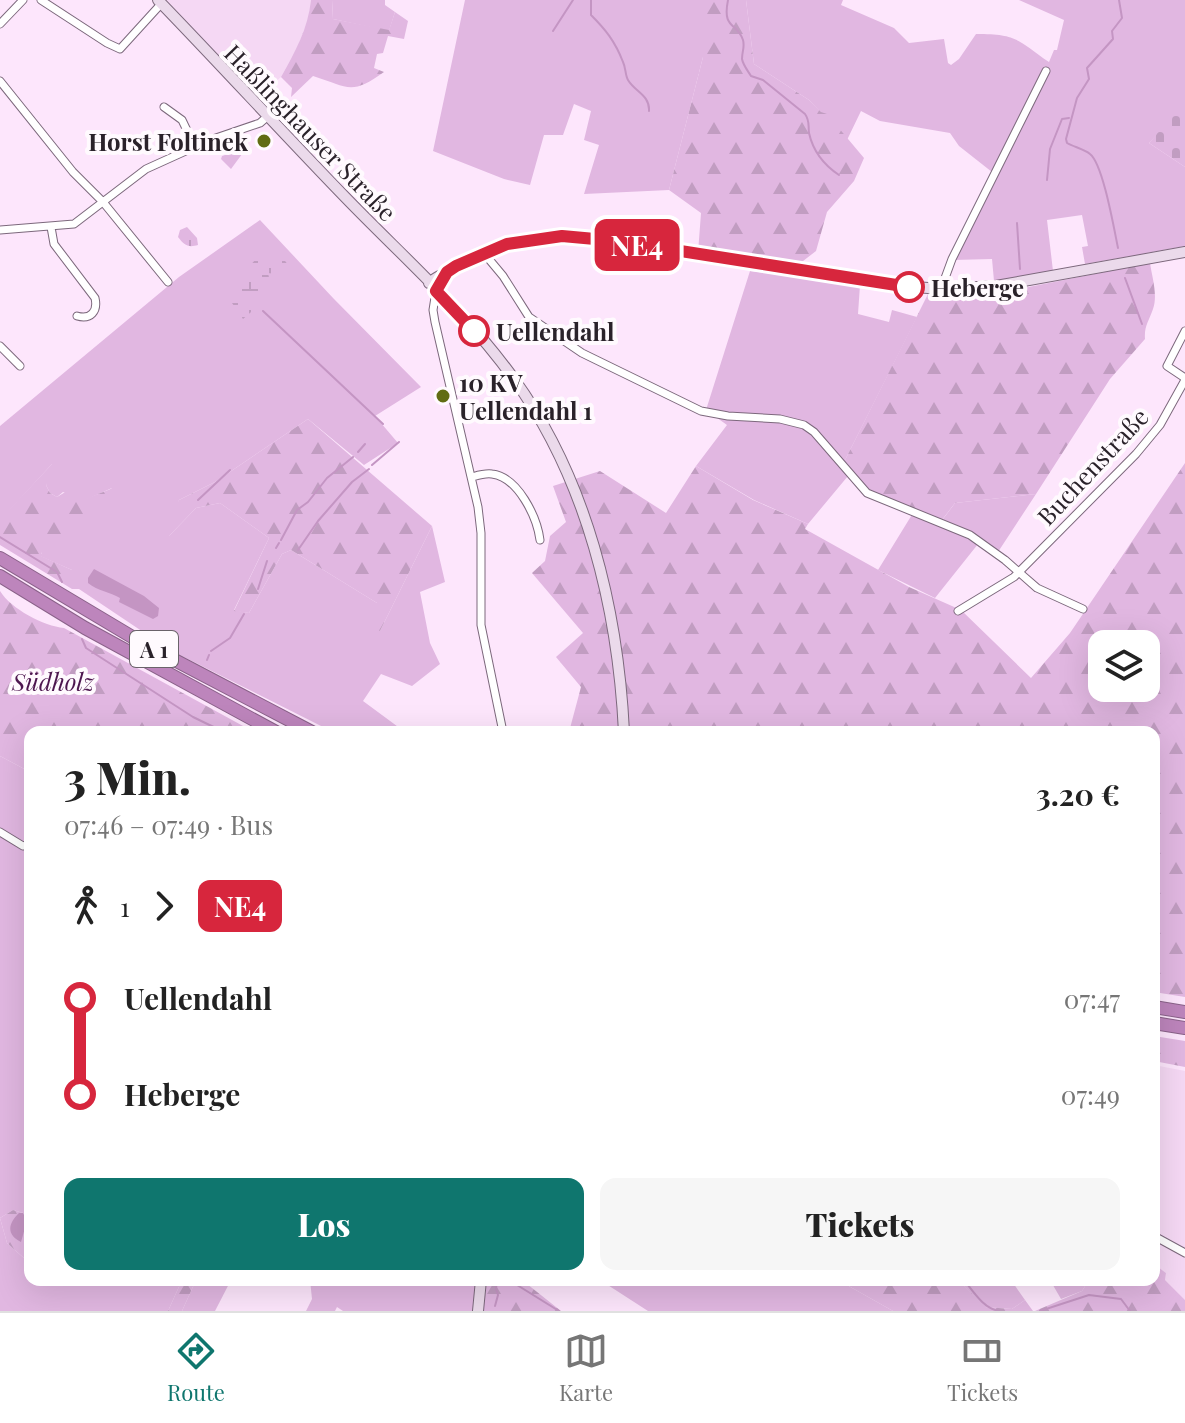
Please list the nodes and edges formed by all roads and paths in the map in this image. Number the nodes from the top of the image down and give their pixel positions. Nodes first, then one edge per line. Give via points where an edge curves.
1 (23, 0) edge
2 (41, 0) edge
3 (159, 2) edge
4 (0, 24) edge
5 (1046, 71) dead end
6 (0, 81) edge
7 (164, 107) dead end
8 (266, 114) junction
9 (195, 147) junction
10 (103, 202) junction
11 (1, 227) edge
12 (51, 227) junction
13 (483, 252) junction
14 (1185, 252) edge
15 (168, 282) dead end
16 (432, 287) junction
17 (941, 289) junction
18 (77, 316) dead end
19 (1185, 331) edge
20 (0, 346) edge
21 (20, 366) dead end
22 (1185, 379) edge
23 (472, 477) junction
24 (540, 540) dead end
25 (0, 558) edge
26 (1019, 572) junction
27 (0, 576) edge
28 (1083, 609) dead end
29 (958, 611) dead end
30 (265, 726) edge
31 (301, 726) edge
32 (502, 726) edge
33 (623, 726) edge
34 (0, 832) edge
35 (24, 846) edge
36 (1160, 1008) edge
37 (1185, 1012) edge
38 (1160, 1024) edge
39 (1185, 1028) edge
40 (1160, 1239) edge
41 (1185, 1253) edge
42 (480, 1286) edge
43 (478, 1311) edge

1 - 4 street
2 - 3 street via 120,49
3 - 8 main road, Haßlinghauser Straße
5 - 17 street
6 - 10 street
7 - 9 street via 182,120
8 - 9 street
8 - 16 main road, Haßlinghauser Straße
9 - 10 street via 141,172
10 - 12 street via 74,224
10 - 15 street
11 - 12 street
12 - 18 street via 54,244 95,298 93,314
13 - 16 main road
13 - 17 main road via 562,236 896,287
13 - 26 street via 529,317 582,353 701,411 804,425 867,493 970,535
14 - 17 main road via 996,286
16 - 23 street via 435,322
16 - 33 main road, Haßlinghauser Straße via 517,384 580,505 613,621
19 - 22 street via 1167,366
20 - 21 street
22 - 26 street, Buchenstraße via 1145,445
23 - 24 street via 490,473 511,485 534,513
23 - 32 street via 481,533 481,625
25 - 31 highway, A 1 via 144,644
26 - 28 street via 1040,590
26 - 29 street, Buchenstraße
27 - 30 highway, A 1
34 - 35 street
36 - 37 highway
38 - 39 highway
40 - 41 street
42 - 43 main road

